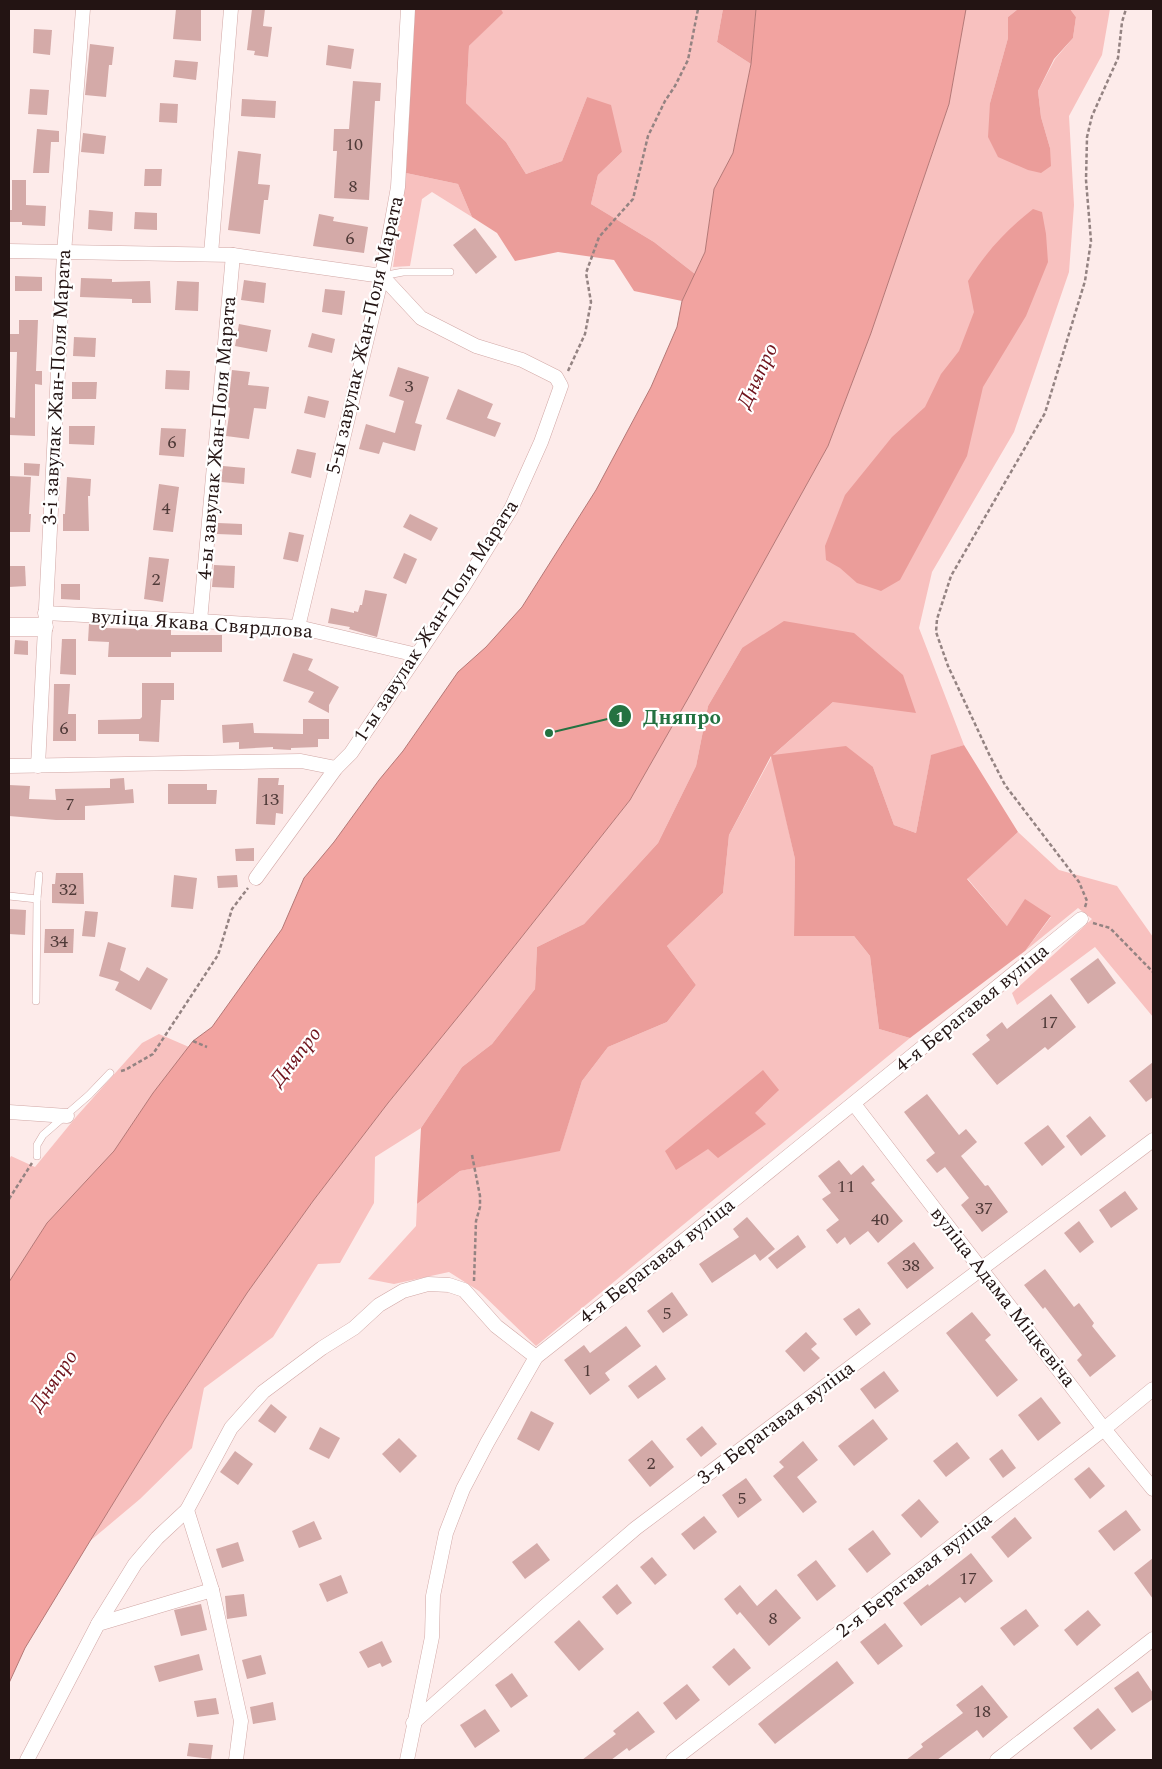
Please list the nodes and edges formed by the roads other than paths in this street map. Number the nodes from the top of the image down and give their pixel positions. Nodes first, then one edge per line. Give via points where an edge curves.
1 (84, 9) edge
2 (231, 9) edge
3 (408, 9) edge
4 (9, 251) edge
5 (64, 253) junction
6 (211, 254) junction
7 (233, 255) junction
8 (450, 272) dead end
9 (382, 276) junction
10 (44, 620) junction
11 (200, 620) junction
12 (9, 627) edge
13 (298, 627) junction
14 (417, 655) junction
15 (9, 766) edge
16 (38, 766) junction
17 (336, 768) junction
18 (39, 875) dead end
19 (256, 878) road end
20 (9, 896) edge
21 (37, 899) junction
22 (1081, 920) road end
23 (36, 1001) dead end
24 (110, 1074) road end
25 (854, 1104) junction
26 (9, 1112) edge
27 (66, 1116) junction
28 (1153, 1140) edge
29 (36, 1156) road end
30 (982, 1269) junction
31 (536, 1357) junction
32 (1153, 1389) edge
33 (1104, 1429) junction
34 (1153, 1489) edge
35 (187, 1510) junction
36 (212, 1590) junction
37 (98, 1624) junction
38 (1153, 1639) edge
39 (413, 1723) junction
40 (27, 1760) edge
41 (236, 1760) edge
42 (407, 1760) edge
43 (673, 1760) edge
44 (997, 1760) edge

1 - 5 street, 3-і завулак Жан-Поля Марата
2 - 6 street
3 - 9 street, 5-ы завулак Жан-Поля Марата via 398,187
4 - 5 street
5 - 6 street
5 - 10 street, 3-і завулак Жан-Поля Марата
6 - 7 street
7 - 9 street
7 - 11 street, 4-ы завулак Жан-Поля Марата
8 - 9 lane via 404,272
9 - 13 street, 5-ы завулак Жан-Поля Марата
9 - 14 street, 1-ы завулак Жан-Поля Марата via 421,318 476,346 522,360 556,377 561,386 512,509
10 - 11 street, вуліца Якава Свярдлова
10 - 12 street, вуліца Якава Свярдлова
10 - 16 street, 3-і завулак Жан-Поля Марата
11 - 13 street, вуліца Якава Свярдлова
13 - 14 street, вуліца Якава Свярдлова
14 - 17 street, 1-ы завулак Жан-Поля Марата via 351,753
15 - 16 street
16 - 17 street via 301,761
17 - 19 street, 1-ы завулак Жан-Поля Марата
18 - 21 lane
20 - 21 lane
21 - 23 lane
22 - 25 street, 4-я Берагавая вуліца
24 - 27 lane
25 - 30 street, вуліца Адама Міцкевіча
25 - 31 street, 4-я Берагавая вуліца
26 - 27 street
27 - 29 lane via 44,1135 37,1145
28 - 30 street, 3-я Берагавая вуліца
30 - 33 street, вуліца Адама Міцкевіча
30 - 39 street, 3-я Берагавая вуліца via 636,1528
31 - 35 street via 496,1326 464,1290 428,1284 403,1291 379,1305 354,1328 263,1392 230,1428
31 - 39 street, 4-я Берагавая вуліца via 463,1489 446,1533 433,1596 432,1637
32 - 33 street, 2-я Берагавая вуліца
33 - 34 street, вуліца Адама Міцкевіча
33 - 43 street, 2-я Берагавая вуліца
35 - 36 street
35 - 37 street via 156,1538 135,1564
36 - 37 street
36 - 41 street via 241,1721
37 - 40 street
38 - 44 street
39 - 42 street, 4-я Берагавая вуліца

